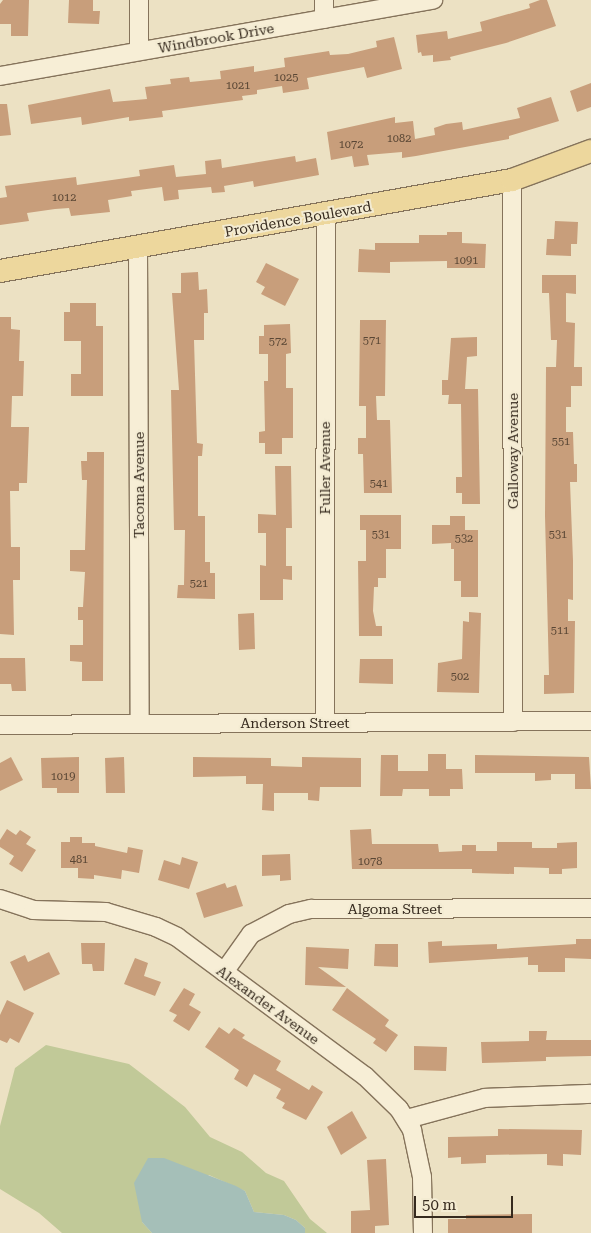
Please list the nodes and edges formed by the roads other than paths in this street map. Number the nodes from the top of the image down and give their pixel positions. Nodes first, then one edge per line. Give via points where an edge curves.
1 (139, 0) edge
2 (324, 0) edge
3 (433, 0) edge
4 (324, 19) junction
5 (139, 51) junction
6 (0, 76) edge
7 (591, 151) edge
8 (512, 180) junction
9 (326, 214) junction
10 (138, 247) junction
11 (0, 271) edge
12 (514, 722) junction
13 (591, 722) edge
14 (140, 723) junction
15 (325, 723) junction
16 (0, 725) edge
17 (1, 902) edge
18 (591, 908) edge
19 (224, 972) junction
20 (591, 1094) edge
21 (407, 1119) junction
22 (423, 1233) edge

1 - 5 street
2 - 4 street
3 - 4 street, Windbrook Drive
4 - 5 street, Windbrook Drive
5 - 6 street, Windbrook Drive
7 - 8 main road, Providence Boulevard
8 - 9 main road, Providence Boulevard
8 - 12 street, Galloway Avenue
9 - 10 main road, Providence Boulevard
9 - 15 street, Fuller Avenue
10 - 11 main road, Providence Boulevard
10 - 14 street, Tacoma Avenue
12 - 13 street, Anderson Street
12 - 15 street, Anderson Street
14 - 15 street, Anderson Street
14 - 16 street, Anderson Street
17 - 19 street, Alexander Avenue via 33,910 106,912 137,919 177,937
18 - 19 street, Algoma Street via 311,909 289,914 251,934
19 - 21 street, Alexander Avenue via 365,1076
20 - 21 street via 485,1098
21 - 22 street, Alexander Avenue via 420,1162

